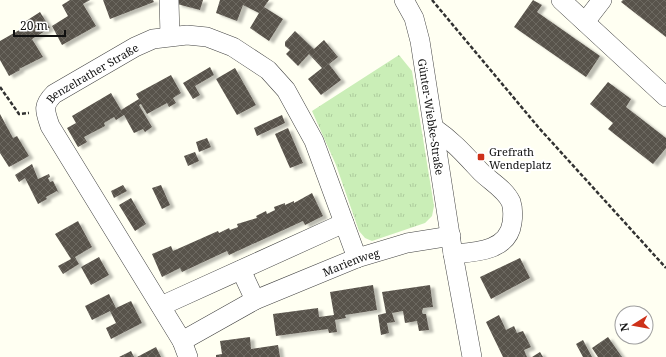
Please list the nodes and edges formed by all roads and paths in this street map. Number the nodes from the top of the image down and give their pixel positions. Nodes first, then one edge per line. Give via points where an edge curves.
1 (169, 0) edge
2 (404, 0) edge
3 (432, 0) edge
4 (561, 0) edge
5 (602, 0) edge
6 (585, 22) junction
7 (170, 36) junction
8 (0, 87) edge
9 (666, 97) edge
10 (45, 112) junction
11 (434, 128) junction
12 (344, 223) junction
13 (452, 245) junction
14 (357, 258) junction
15 (666, 268) edge
16 (241, 270) junction
17 (255, 300) junction
18 (161, 306) junction
19 (185, 349) edge
20 (472, 357) edge

1 - 7 street
2 - 11 street, Günter-Wiebke-Straße via 414,18 420,41
3 - 15 path via 539,128
4 - 6 street
5 - 6 street
6 - 9 street
7 - 10 street, Benzelrather Straße via 153,39 135,47 54,94 46,102
7 - 12 street, Benzelrather Straße via 207,37 233,47 268,70 278,80 314,141
8 - 10 path via 19,114
10 - 18 street, Benzelrather Straße via 50,126
11 - 13 street, Günter-Wiebke-Straße
11 - 13 street, Marienweg via 453,142 500,189 510,202 513,216 511,228 502,242 490,249 478,252
12 - 14 street, Benzelrather Straße
12 - 16 street
13 - 14 street, Marienweg via 408,243
13 - 20 street, Günter-Wiebke-Straße
14 - 17 street, Marienweg
16 - 17 street
16 - 18 street
17 - 19 street, Marienweg
18 - 19 street, Benzelrather Straße

